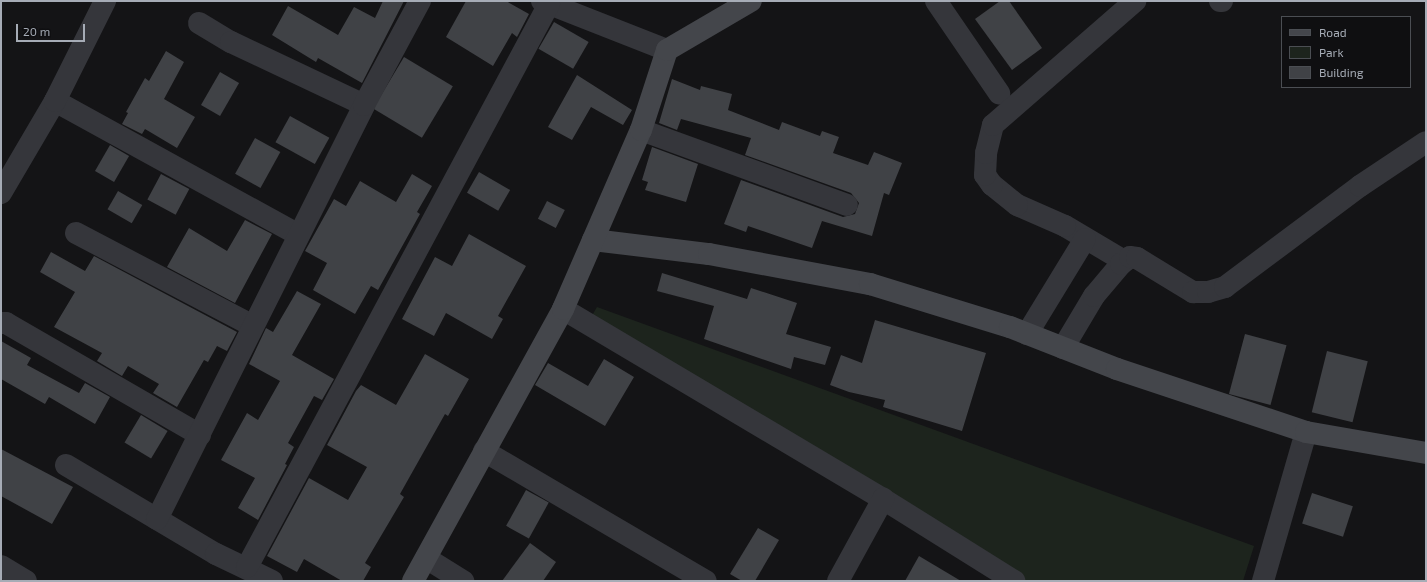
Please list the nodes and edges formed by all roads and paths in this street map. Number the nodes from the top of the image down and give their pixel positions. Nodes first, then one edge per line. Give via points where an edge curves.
1 (105, 1) edge
2 (420, 1) edge
3 (751, 1) edge
4 (936, 1) edge
5 (1135, 1) edge
6 (546, 2) edge
7 (199, 23) dead end
8 (667, 50) junction
9 (999, 93) dead end
10 (55, 101) junction
11 (364, 105) junction
12 (641, 130) junction
13 (1426, 142) edge
14 (1, 193) edge
15 (847, 205) dead end
16 (76, 233) dead end
17 (299, 235) junction
18 (1084, 239) junction
19 (593, 240) junction
20 (1124, 261) junction
21 (563, 309) junction
22 (1, 323) edge
23 (253, 326) junction
24 (1027, 334) junction
25 (1063, 348) junction
26 (1306, 432) junction
27 (200, 435) junction
28 (484, 451) junction
29 (1426, 453) edge
30 (66, 465) dead end
31 (883, 499) junction
32 (157, 519) junction
33 (426, 558) junction
34 (1, 566) edge
35 (247, 567) junction
36 (26, 581) edge
37 (272, 581) edge
38 (413, 581) edge
39 (463, 581) edge
40 (706, 581) edge
41 (838, 581) edge
42 (1014, 581) edge
43 (1264, 581) edge

1 - 10 street
2 - 11 street
3 - 8 street
4 - 9 street
5 - 18 street via 993,125 986,153 985,175 992,185 1016,204 1065,226
6 - 8 street
6 - 35 street
7 - 11 street via 231,42
8 - 12 street
10 - 14 street
10 - 17 street
11 - 17 street
12 - 15 street
12 - 19 street
13 - 20 street via 1360,186 1225,287 1208,292 1193,292 1137,258 1130,257
16 - 23 street
17 - 23 street
18 - 20 street
18 - 24 street
19 - 21 street
19 - 24 street via 709,254 870,284
20 - 25 street via 1094,296
21 - 28 street
21 - 31 street
22 - 27 street via 6,323
23 - 27 street
24 - 25 street
25 - 26 street via 1117,369
26 - 29 street
26 - 43 street
27 - 32 street
28 - 33 street
28 - 40 street
30 - 32 street
31 - 41 street
31 - 42 street
32 - 35 street via 216,554
33 - 38 street
33 - 39 street
34 - 36 street
35 - 37 street

